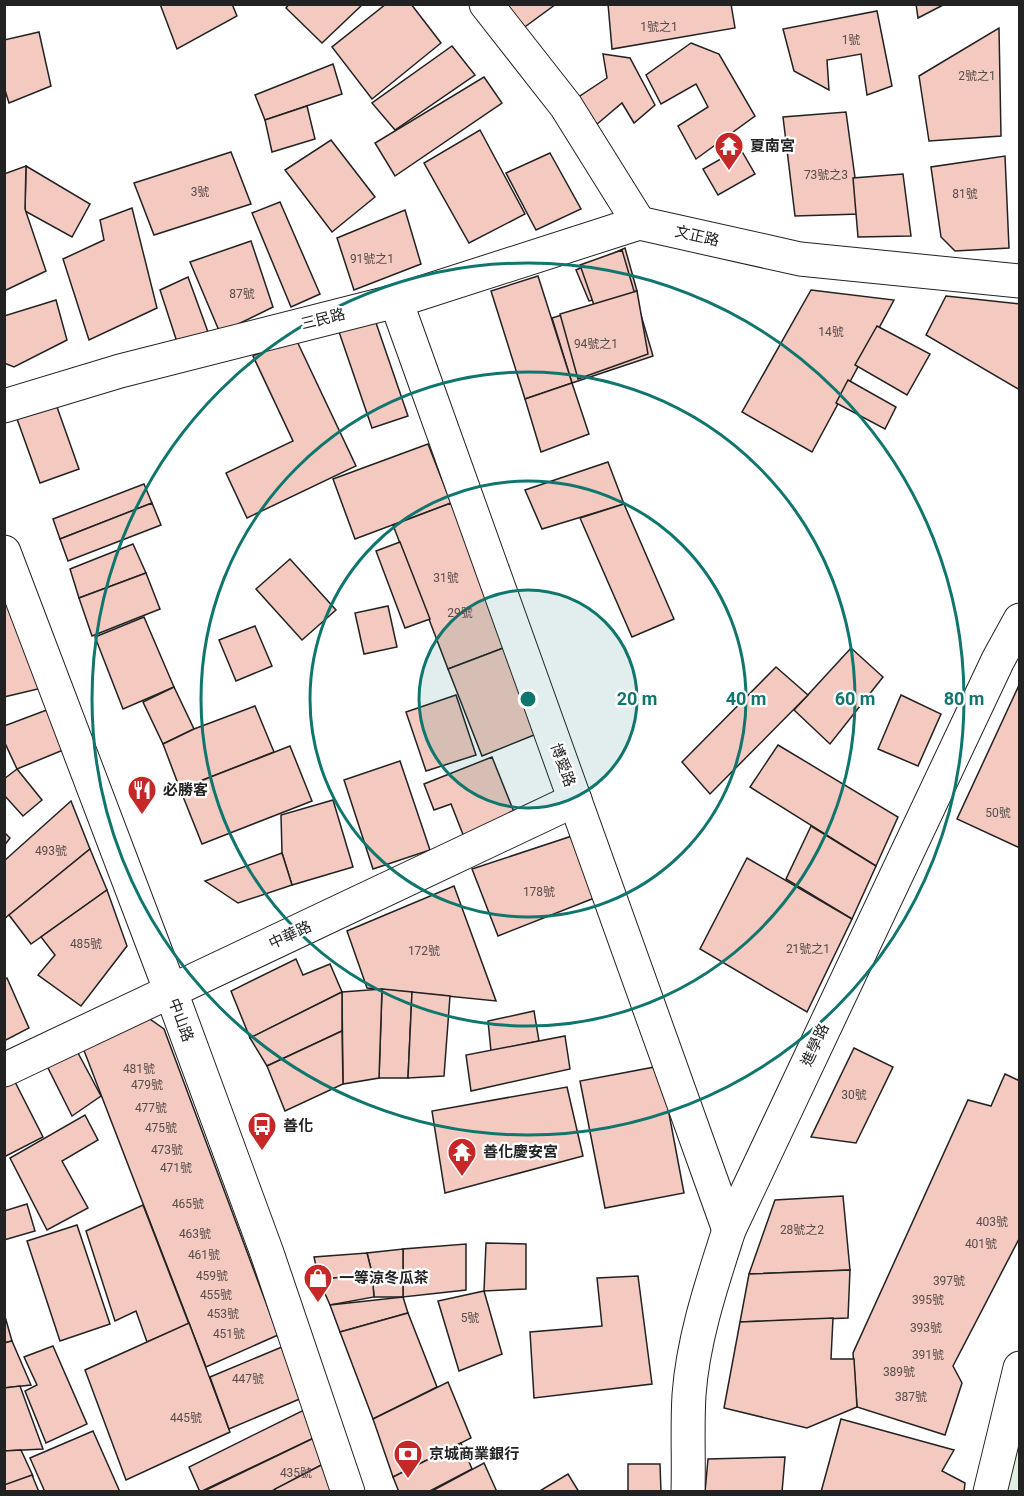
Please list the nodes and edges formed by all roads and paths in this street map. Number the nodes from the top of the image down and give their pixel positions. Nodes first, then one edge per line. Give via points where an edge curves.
1 (486, 4) edge
2 (639, 223) junction
3 (1020, 281) edge
4 (396, 301) junction
5 (4, 406) edge
6 (4, 552) edge
7 (1020, 620) edge
8 (575, 800) junction
9 (171, 992) junction
10 (4, 1070) edge
11 (729, 1230) junction
12 (1020, 1368) edge
13 (348, 1491) edge
14 (688, 1491) edge
15 (990, 1491) edge

1 - 2 street via 566,106
2 - 3 street, 文正路 via 800,259
2 - 4 street, 三民路
4 - 5 street, 三民路 via 120,371
4 - 8 street, 博愛路
6 - 9 street, 中山路
7 - 11 street, 進學路
8 - 9 street, 中華路
8 - 11 street, 博愛路
9 - 10 street, 中華路
9 - 13 street, 中山路
11 - 14 street, 進學路 via 715,1272 689,1394
12 - 15 street

